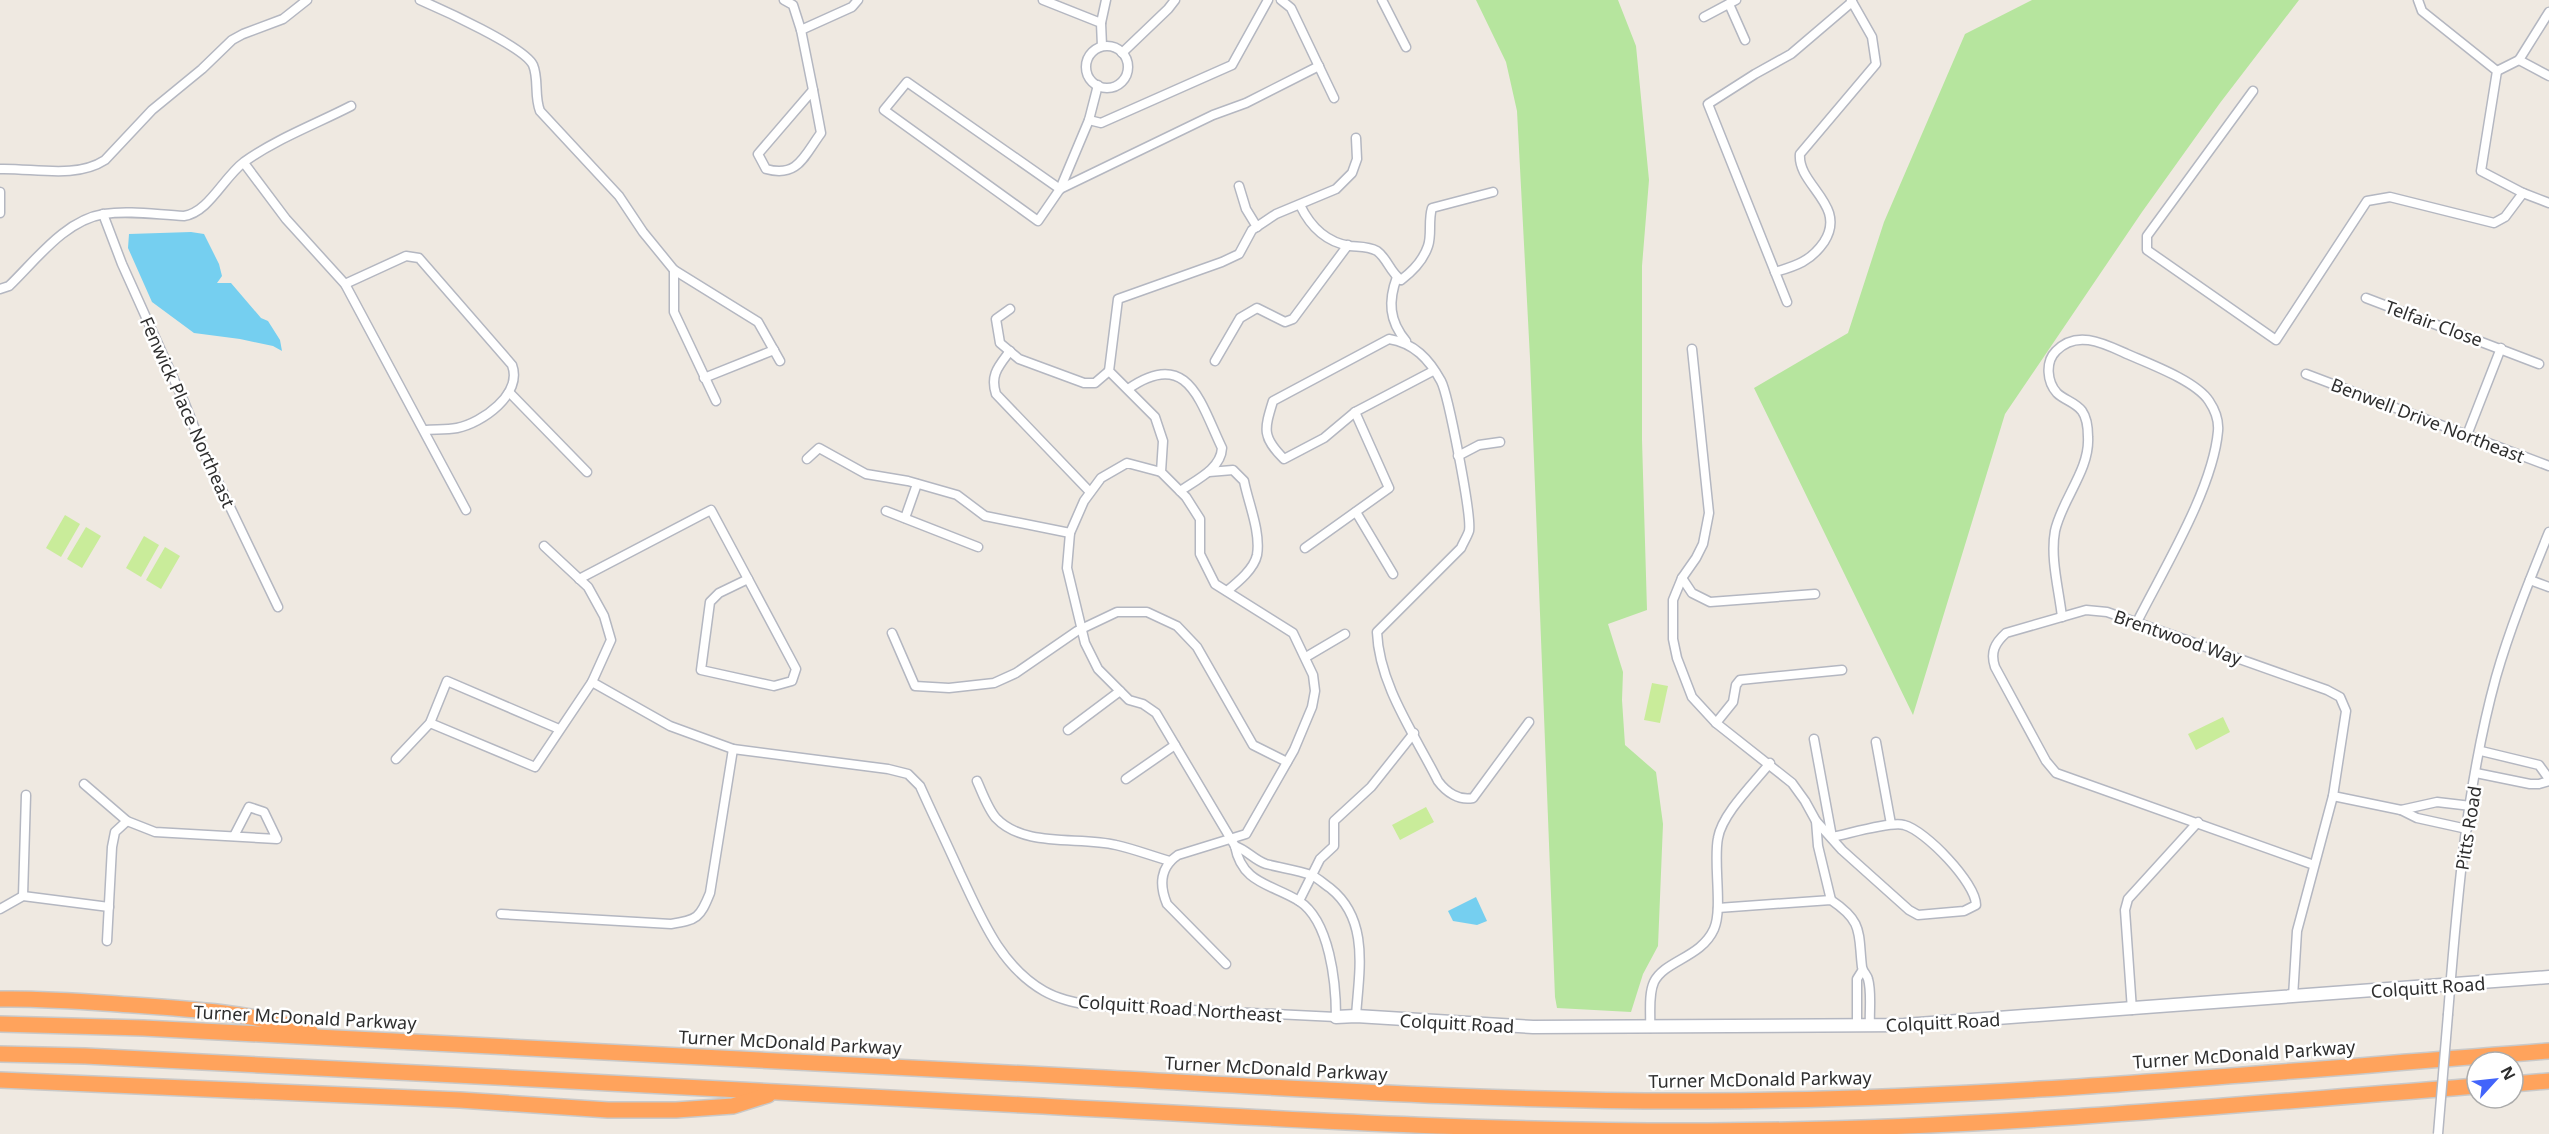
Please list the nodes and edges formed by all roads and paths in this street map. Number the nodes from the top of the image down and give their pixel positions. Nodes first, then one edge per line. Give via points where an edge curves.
1 (308, 0) edge
2 (420, 0) edge
3 (784, 0) edge
4 (858, 0) edge
5 (1043, 0) edge
6 (1069, 0) edge
7 (1106, 0) edge
8 (1175, 0) edge
9 (1268, 0) edge
10 (1281, 0) edge
11 (1382, 0) edge
12 (2418, 0) edge
13 (1852, 1) edge
14 (1732, 2) edge
15 (1067, 10) junction
16 (2549, 12) edge
17 (1704, 17) dead end
18 (1101, 23) junction
19 (801, 30) junction
20 (1745, 40) dead end
21 (1102, 46) junction
22 (1406, 47) dead end
23 (1122, 53) junction
24 (2519, 60) junction
25 (1319, 66) junction
26 (2497, 71) junction
27 (2549, 76) edge
28 (1098, 85) junction
29 (813, 90) junction
30 (2253, 91) dead end
31 (1334, 98) dead end
32 (351, 106) dead end
33 (1089, 120) junction
34 (1356, 138) dead end
35 (244, 163) junction
36 (0, 170) edge
37 (1239, 186) dead end
38 (1060, 189) junction
39 (0, 192) edge
40 (1493, 192) dead end
41 (2523, 193) junction
42 (2549, 203) edge
43 (1300, 205) junction
44 (0, 213) edge
45 (103, 214) junction
46 (1257, 227) junction
47 (1348, 245) junction
48 (674, 270) junction
49 (1774, 272) junction
50 (1397, 277) junction
51 (345, 284) junction
52 (0, 289) edge
53 (2366, 298) dead end
54 (1787, 302) dead end
55 (1010, 309) dead end
56 (1406, 342) junction
57 (2501, 348) junction
58 (1692, 349) dead end
59 (774, 350) junction
60 (1010, 351) junction
61 (780, 361) dead end
62 (1215, 361) dead end
63 (2539, 364) dead end
64 (1109, 371) junction
65 (1433, 371) junction
66 (2306, 374) dead end
67 (704, 378) junction
68 (1128, 389) junction
69 (509, 392) junction
70 (716, 401) dead end
71 (1355, 412) junction
72 (424, 430) junction
73 (2468, 435) junction
74 (1500, 442) dead end
75 (1458, 456) junction
76 (807, 459) dead end
77 (2549, 466) edge
78 (587, 472) dead end
79 (1161, 472) junction
80 (1208, 472) junction
81 (917, 484) junction
82 (1180, 491) junction
83 (1090, 492) junction
84 (466, 510) dead end
85 (886, 511) dead end
86 (1356, 512) junction
87 (905, 518) junction
88 (2549, 532) edge
89 (1070, 533) junction
90 (544, 546) dead end
91 (978, 547) dead end
92 (1305, 548) dead end
93 (1393, 574) dead end
94 (1682, 578) junction
95 (579, 579) junction
96 (748, 579) junction
97 (2530, 580) junction
98 (2549, 587) edge
99 (1227, 591) junction
100 (1815, 594) dead end
101 (278, 607) dead end
102 (2062, 617) junction
103 (2137, 622) junction
104 (1082, 629) junction
105 (892, 633) dead end
106 (1345, 634) dead end
107 (1306, 657) junction
108 (1842, 669) dead end
109 (592, 682) junction
110 (1120, 691) junction
111 (1529, 722) dead end
112 (429, 723) junction
113 (1716, 723) junction
114 (559, 729) junction
115 (1068, 730) dead end
116 (1414, 733) junction
117 (1814, 739) dead end
118 (1876, 742) dead end
119 (1175, 746) junction
120 (733, 749) junction
121 (2481, 751) junction
122 (396, 759) dead end
123 (1287, 762) junction
124 (1770, 763) junction
125 (2476, 773) junction
126 (1126, 779) dead end
127 (2549, 780) edge
128 (976, 781) dead end
129 (84, 784) dead end
130 (26, 795) dead end
131 (2333, 796) junction
132 (2471, 806) junction
133 (2401, 810) junction
134 (127, 820) junction
135 (1816, 821) junction
136 (2198, 822) junction
137 (1891, 824) junction
138 (2467, 829) junction
139 (234, 836) junction
140 (1832, 837) junction
141 (1232, 843) junction
142 (1170, 861) junction
143 (2314, 865) junction
144 (1312, 875) junction
145 (23, 896) junction
146 (1832, 900) junction
147 (1299, 901) junction
148 (109, 907) junction
149 (1718, 908) junction
150 (0, 909) edge
151 (501, 914) dead end
152 (107, 941) dead end
153 (1226, 964) dead end
154 (2549, 977) edge
155 (2451, 985) junction
156 (2293, 997) junction
157 (0, 999) edge
158 (2132, 1010) junction
159 (1356, 1016) junction
160 (1336, 1017) junction
161 (0, 1024) edge
162 (1863, 1026) junction
163 (1650, 1028) junction
164 (333, 1038) junction
165 (2549, 1051) edge
166 (0, 1054) edge
167 (0, 1080) edge
168 (2549, 1081) edge
169 (2525, 1083) edge
170 (2465, 1087) edge
171 (779, 1092) junction
172 (2438, 1134) edge

1 - 36 street via 283,19 232,40 152,110 96,166 74,171
2 - 48 street via 528,57 534,68 540,111 619,196
3 - 19 street via 793,5
4 - 19 street via 852,7
5 - 15 street
6 - 15 street
7 - 18 street
8 - 23 street
9 - 33 street via 1232,65 1101,123
10 - 25 street via 1291,8
11 - 22 street
12 - 26 street via 2422,11
13 - 49 street via 1872,37 1876,64 1800,154 1799,165 1828,209 1828,235 1815,255 1799,265
13 - 49 street via 1791,54 1708,104
14 - 17 street
14 - 20 street
15 - 18 street
16 - 24 street
18 - 21 street
19 - 29 street
21 - 23 street
21 - 28 street via 1086,62 1089,78
23 - 28 street via 1127,71 1121,82 1110,87
24 - 26 street
24 - 27 street
25 - 31 street
25 - 38 street
26 - 41 street via 2481,171
28 - 33 street
29 - 29 street via 821,133 795,168 780,173 766,169 758,154
30 - 41 street via 2147,236 2147,250 2276,340 2367,201 2390,196 2494,223 2505,217
32 - 35 street
33 - 38 street
34 - 43 street via 1357,159 1352,173 1336,189
35 - 45 street via 194,214
35 - 51 street via 286,219
37 - 46 street via 1246,210
38 - 38 street via 1038,221 884,110 907,82
39 - 44 street
40 - 50 street via 1432,208 1428,245 1416,269 1401,280
41 - 42 street
43 - 46 street
43 - 47 street via 1308,222 1327,237
45 - 52 street via 68,229 9,286
45 - 101 street, Fenwick Place Northeast via 206,457
46 - 64 street via 1239,254 1118,299
47 - 50 street via 1379,252
47 - 62 street via 1293,319 1285,322 1257,308 1240,318
48 - 59 street via 758,322
48 - 67 street via 674,312
49 - 54 street
50 - 56 street via 1391,293 1391,314
51 - 69 street via 406,256 419,258 512,365 514,382
51 - 72 street
53 - 57 street, Telfair Close
55 - 60 street via 996,320 1000,344
56 - 65 street
56 - 71 street via 1389,339 1273,401 1266,423 1269,445 1284,459 1324,438
57 - 63 street, Telfair Close
57 - 73 street, Telfair Close
58 - 94 street via 1709,513 1703,544
59 - 61 street
59 - 67 street
60 - 64 street via 1019,359 1084,383 1095,383
60 - 83 street via 994,373 996,394
64 - 68 street
65 - 71 street
65 - 75 street via 1442,382
66 - 73 street, Benwell Drive Northeast
67 - 70 street
68 - 79 street via 1155,417 1163,441
68 - 80 street via 1155,375 1180,376 1188,382 1222,448 1221,456
69 - 72 street via 474,423
69 - 78 street
71 - 86 street via 1389,488
72 - 84 street
73 - 77 street, Benwell Drive Northeast
74 - 75 street via 1479,445
75 - 116 street via 1469,509 1468,531 1461,548 1377,632 1382,666
76 - 81 street via 819,448 866,474
79 - 82 street
79 - 83 street via 1127,463 1101,478
80 - 82 street
80 - 99 street via 1233,470 1239,474 1255,532 1254,561
81 - 87 street
81 - 89 street via 957,495 985,516
82 - 99 street via 1200,519 1200,554 1207,571 1215,584
83 - 89 street
85 - 87 street
86 - 92 street
86 - 93 street
87 - 91 street
88 - 97 street, Pitts Road
89 - 104 street via 1067,567
90 - 95 street
94 - 100 street via 1692,594 1710,602
94 - 113 street via 1672,600 1677,658 1692,697
95 - 96 street via 711,510
95 - 109 street via 604,616 611,640
96 - 96 street via 796,669 792,681 774,686 701,670 710,602 719,593
97 - 98 street
97 - 121 street, Pitts Road via 2496,677
99 - 107 street via 1293,633
102 - 103 street, Brentwood Way via 2085,610
102 - 103 street via 2055,531 2086,459 2088,436 2084,413 2057,393 2049,380 2049,364 2056,351 2084,338 2100,341 2182,379 2208,398 2217,416 2214,455 2197,502
102 - 136 street, Brentwood Way via 2006,633 1993,651 1995,667 2046,761 2056,772
103 - 131 street, Brentwood Way via 2340,697 2346,711
104 - 105 street via 1016,673 994,682 949,688 915,686
104 - 110 street via 1098,669
104 - 123 street via 1117,612 1147,612 1177,626 1197,647 1253,745
106 - 107 street
107 - 123 street via 1314,683 1312,707
108 - 113 street via 1740,680 1733,702
109 - 114 street
109 - 120 street, Colquitt Road Northeast via 670,726
110 - 115 street
110 - 119 street via 1156,713
111 - 116 street via 1470,799 1443,789
112 - 114 street via 535,767
112 - 114 street via 447,681
112 - 122 street
113 - 124 street
116 - 144 street via 1371,787 1334,821 1334,846 1320,859
117 - 140 street
118 - 137 street
119 - 126 street
119 - 141 street
120 - 151 street via 710,893 702,912 689,921 671,924
120 - 160 street, Colquitt Road Northeast via 908,774 920,786 988,933 1013,965 1045,992 1088,1005
121 - 125 street, Pitts Road
121 - 127 street via 2539,765
123 - 141 street via 1246,834
124 - 135 street via 1792,783
124 - 149 street via 1723,823 1718,838
125 - 127 street via 2530,784
125 - 132 street, Pitts Road
128 - 142 street via 996,818 1019,832 1048,840 1115,845
129 - 134 street
130 - 145 street
131 - 133 street
131 - 143 street, Brentwood Way
132 - 133 street via 2437,802
132 - 138 street, Pitts Road
133 - 138 street via 2417,818
134 - 139 street via 155,832
134 - 148 street via 116,832 112,847
135 - 140 street
135 - 146 street via 1818,846
136 - 143 street, Brentwood Way
136 - 158 street via 2128,899 2125,910
137 - 140 street
137 - 140 street via 1905,825 1918,832 1959,869 1976,905 1964,911 1918,915
138 - 155 street, Pitts Road
139 - 139 street via 267,838 277,839 264,812 249,807
141 - 142 street via 1189,851
141 - 144 street via 1265,864
141 - 147 street via 1247,872 1260,883
142 - 153 street via 1162,886 1167,904
143 - 156 street, Brentwood Way via 2297,931
144 - 147 street
144 - 159 street via 1336,893 1356,925 1360,956
145 - 148 street
145 - 150 street
146 - 149 street
146 - 162 street via 1855,921 1860,935 1862,971 1857,979
147 - 160 street via 1313,914 1324,935
148 - 152 street
149 - 163 street via 1715,928 1706,943 1661,974 1652,989
154 - 155 street, Colquitt Road
155 - 156 street, Colquitt Road
155 - 172 street, Pitts Road, bridge
156 - 158 street, Colquitt Road
157 - 164 highway via 42,998 212,1010
158 - 162 street, Colquitt Road
159 - 160 street, Colquitt Road
159 - 163 street, Colquitt Road via 1533,1027
161 - 164 highway, Turner McDonald Parkway
162 - 163 street, Colquitt Road
164 - 165 highway, Turner McDonald Parkway via 1400,1094 1645,1101 1930,1095
166 - 171 highway
167 - 171 highway via 608,1110 733,1106
168 - 169 highway
170 - 171 highway via 2022,1121 1715,1131 1466,1127

